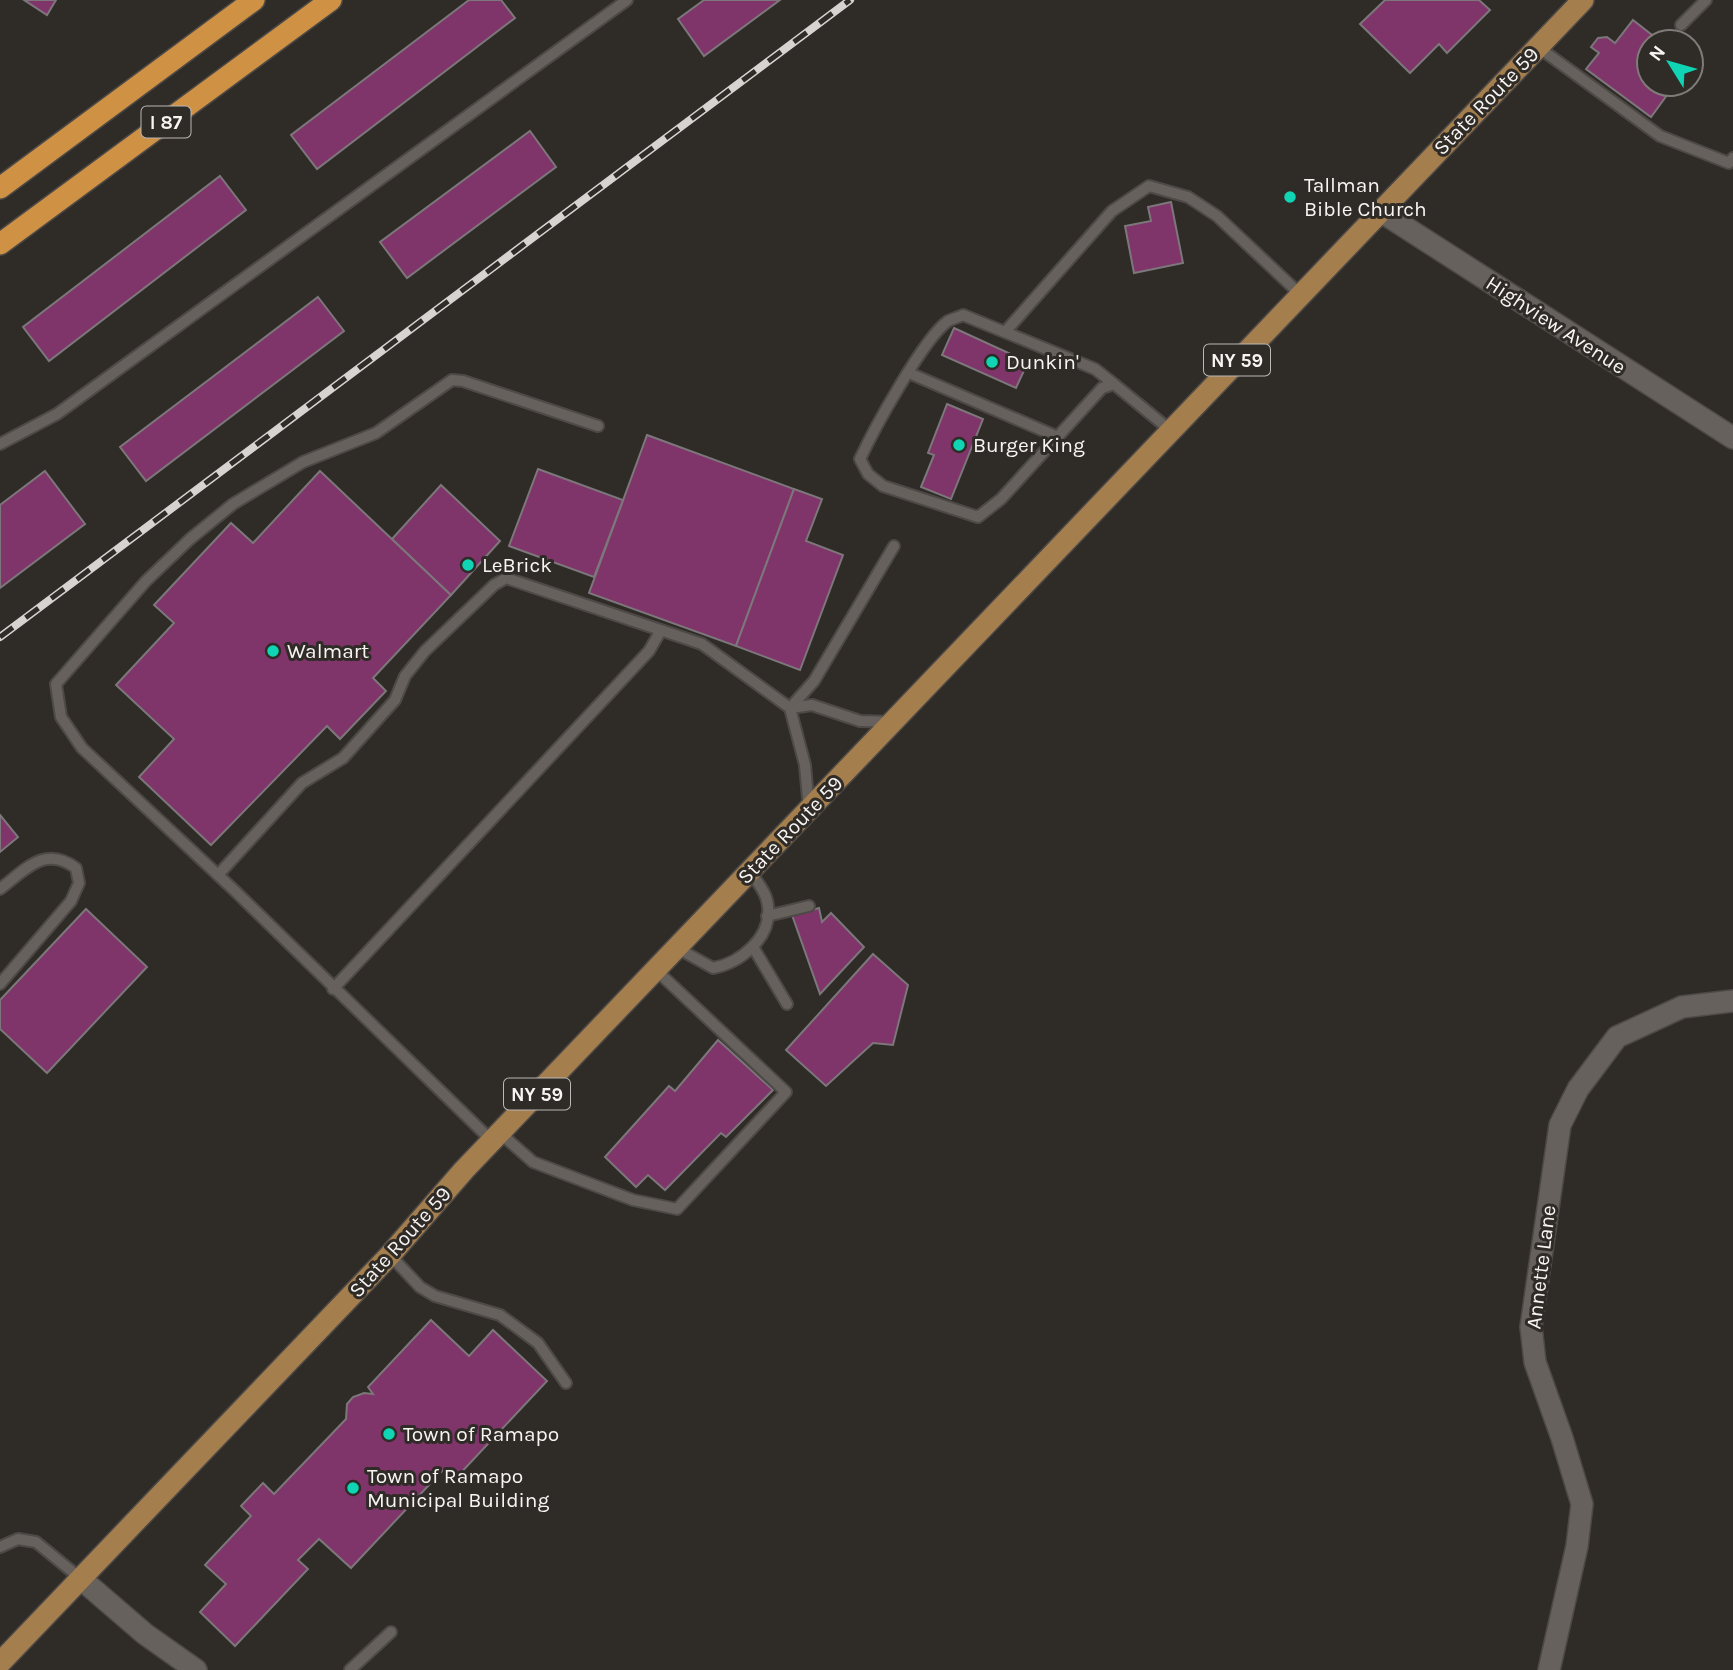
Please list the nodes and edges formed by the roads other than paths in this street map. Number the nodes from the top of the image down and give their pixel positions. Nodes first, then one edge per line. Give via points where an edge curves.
1 (254, 0) edge
2 (331, 0) edge
3 (627, 0) edge
4 (1583, 0) edge
5 (1706, 0) edge
6 (1681, 25) dead end
7 (1538, 47) junction
8 (1733, 158) edge
9 (0, 188) edge
10 (1380, 211) junction
11 (0, 244) edge
12 (1300, 294) junction
13 (1006, 332) junction
14 (909, 373) junction
15 (1114, 384) junction
16 (598, 426) dead end
17 (1170, 430) junction
18 (1058, 437) junction
19 (1733, 438) edge
20 (0, 444) edge
21 (894, 546) dead end
22 (660, 632) junction
23 (790, 708) junction
24 (893, 722) junction
25 (810, 809) junction
26 (750, 871) junction
27 (218, 875) junction
28 (0, 889) edge
29 (809, 906) dead end
30 (767, 916) junction
31 (752, 947) junction
32 (677, 948) junction
33 (656, 970) junction
34 (0, 984) edge
35 (333, 989) junction
36 (1733, 1001) edge
37 (787, 1004) dead end
38 (496, 1137) junction
39 (390, 1255) junction
40 (566, 1383) dead end
41 (0, 1547) edge
42 (80, 1578) junction
43 (391, 1632) dead end
44 (0, 1663) edge
45 (196, 1670) edge
46 (350, 1670) edge
47 (1549, 1670) edge

1 - 9 highway, I 87
2 - 11 highway, I 87
3 - 20 lane via 57,414
4 - 7 main road, State Route 59 / NY 59
5 - 6 lane
7 - 8 lane via 1660,136 1729,163
7 - 10 main road, State Route 59 / NY 59
10 - 12 main road, State Route 59 / NY 59
10 - 19 street, Highview Avenue
12 - 13 lane via 1217,216 1188,197 1149,187 1112,211
12 - 17 main road, State Route 59 / NY 59
13 - 14 lane via 964,315 947,322
13 - 15 lane via 1095,369
14 - 18 lane
14 - 18 lane via 860,459 868,474 883,486 978,517 1001,499
15 - 17 lane
15 - 18 lane via 1102,388
16 - 27 lane via 452,380 376,433 303,462 233,504 146,581 64,674 56,684 61,717 82,748
17 - 24 main road, State Route 59 / NY 59
21 - 23 lane via 814,681
22 - 23 lane via 702,645
22 - 27 lane via 506,578 500,581 425,651 405,676 395,700 343,758 302,783
22 - 35 lane via 649,651
23 - 24 lane via 811,705 860,721
23 - 25 lane via 805,765
24 - 25 main road, State Route 59 / NY 59
25 - 26 main road, State Route 59 / NY 59
26 - 30 lane via 764,892
26 - 32 main road, State Route 59 / NY 59
27 - 35 lane
28 - 34 lane via 47,858 62,858 76,868 79,883 71,901
29 - 30 lane
30 - 31 lane
31 - 32 lane via 729,965 713,968
31 - 37 lane
32 - 33 main road, State Route 59 / NY 59
33 - 38 main road, State Route 59 / NY 59
33 - 38 lane via 786,1092 677,1209 633,1200 533,1162
35 - 38 lane
36 - 47 street, Annette Lane via 1682,1007 1617,1037 1578,1089 1560,1125 1531,1327 1535,1362 1582,1504
38 - 39 main road, State Route 59 / NY 59
39 - 40 lane via 435,1296 500,1315 538,1343
39 - 42 main road, State Route 59 / NY 59
41 - 42 lane via 18,1539 36,1542
42 - 44 main road, State Route 59 / NY 59
42 - 45 street
43 - 46 lane

